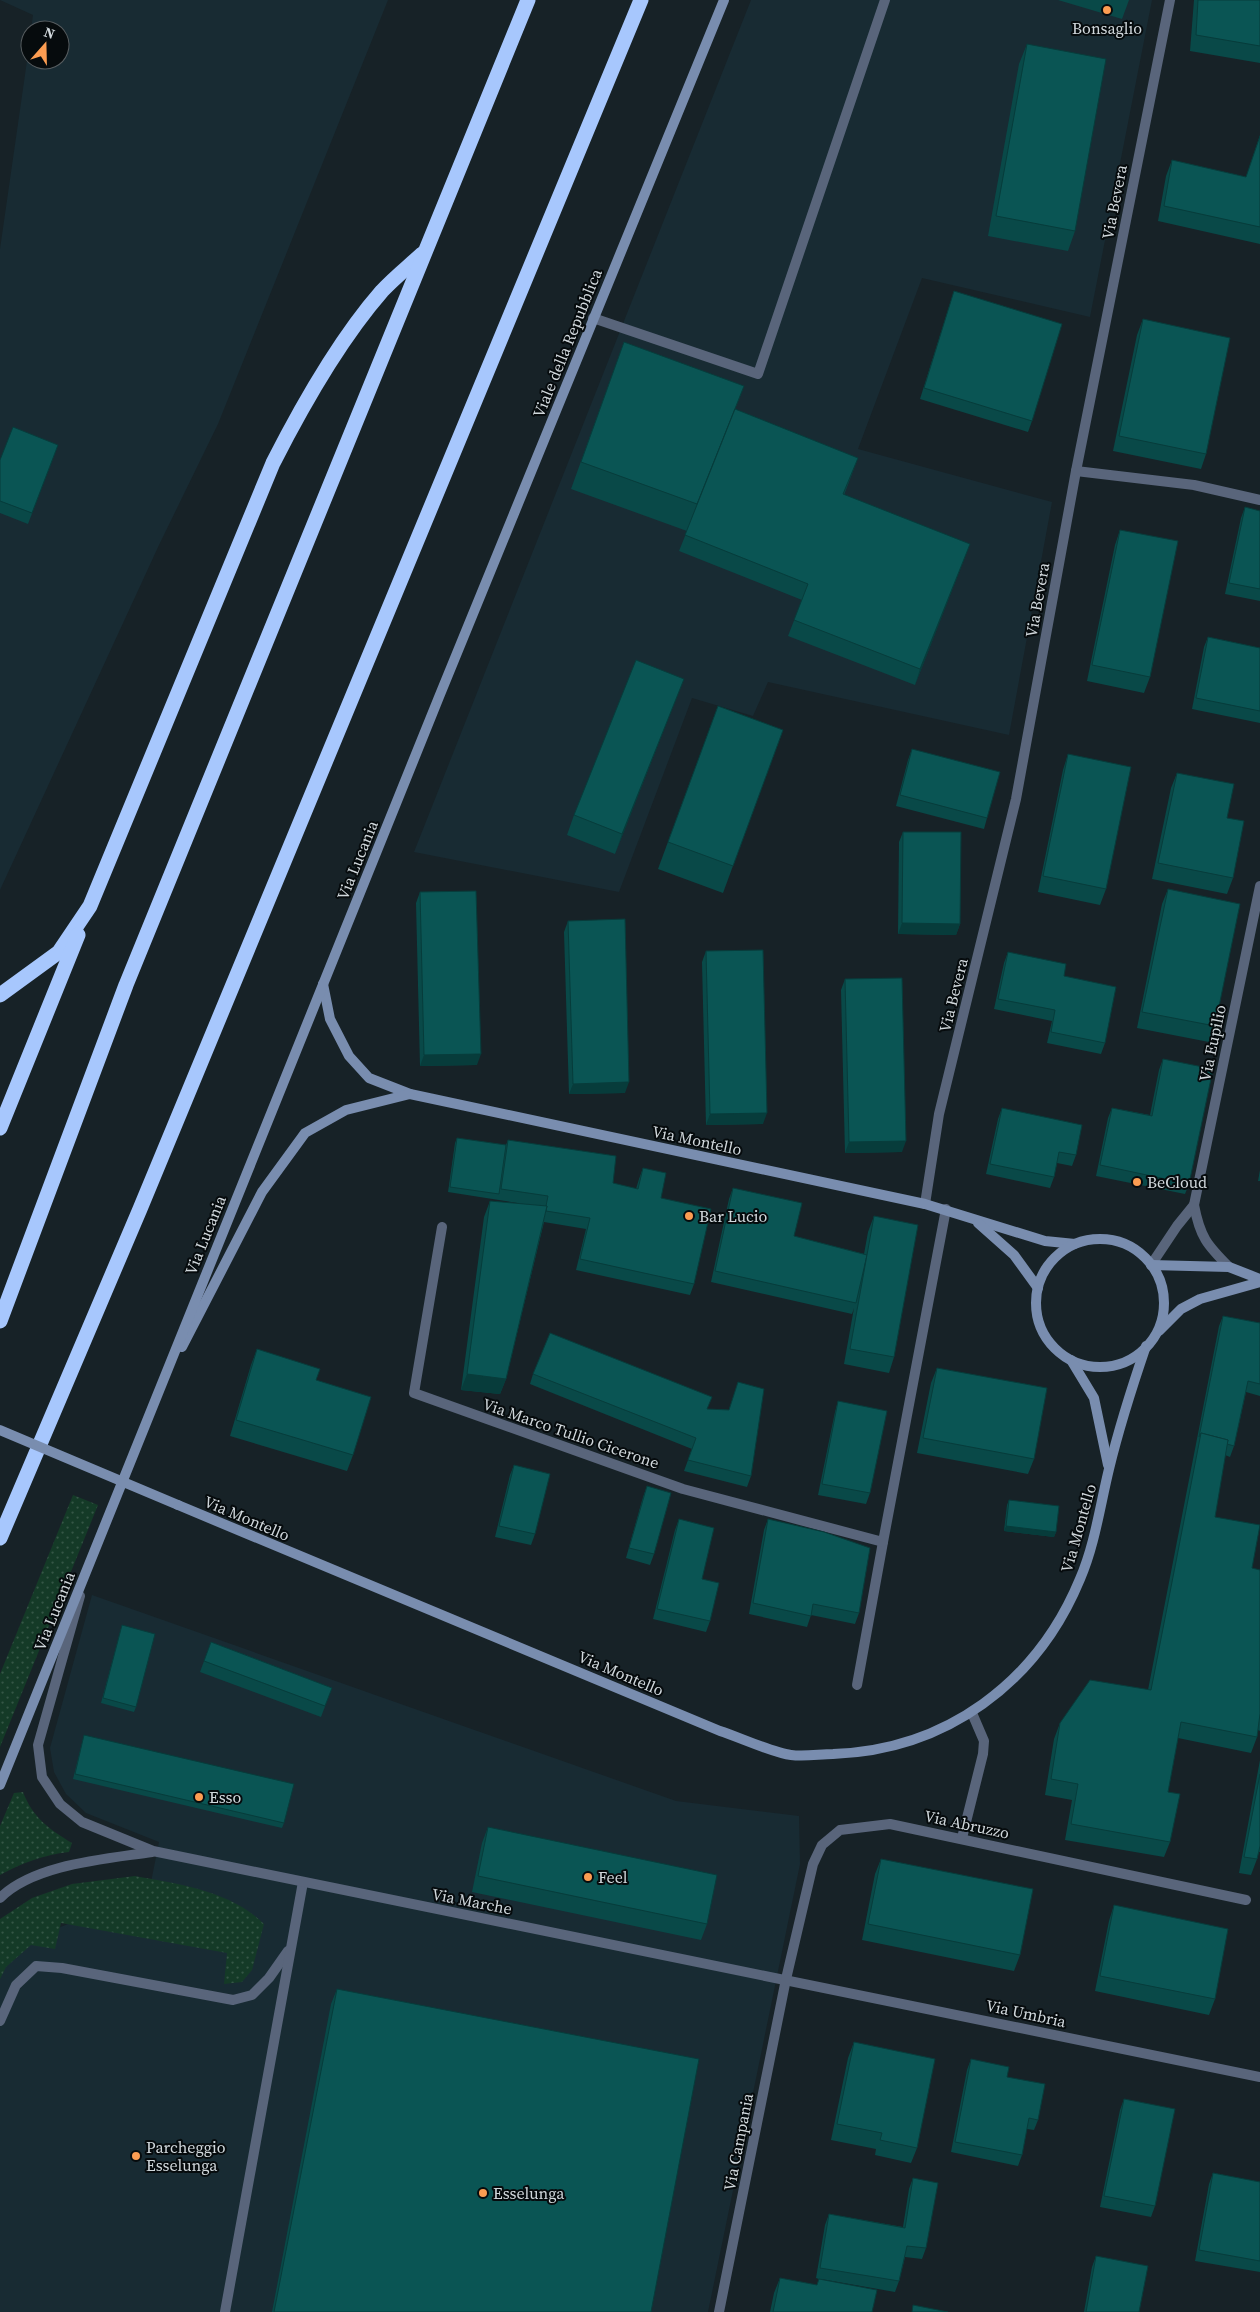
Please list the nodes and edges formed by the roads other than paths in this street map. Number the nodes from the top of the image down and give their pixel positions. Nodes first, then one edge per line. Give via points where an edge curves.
1 (528, 0) edge
2 (641, 0) edge
3 (724, 0) edge
4 (885, 0) edge
5 (1170, 0) edge
6 (426, 250) junction
7 (593, 318) junction
8 (1076, 471) junction
9 (1260, 500) edge
10 (438, 697) joint
11 (1260, 886) edge
12 (1259, 901) edge
13 (90, 906) junction
14 (323, 984) junction
15 (0, 995) edge
16 (410, 1094) junction
17 (0, 1128) edge
18 (925, 1204) junction
19 (1194, 1206) junction
20 (946, 1209) junction
21 (976, 1220) junction
22 (442, 1227) dead end
23 (1075, 1244) junction
24 (1151, 1265) junction
25 (1229, 1267) junction
26 (1260, 1280) edge
27 (1038, 1288) junction
28 (0, 1321) edge
29 (1156, 1333) junction
30 (1146, 1346) junction
31 (1071, 1360) junction
32 (153, 1403) junction
33 (0, 1430) edge
34 (1109, 1468) junction
35 (0, 1538) edge
36 (883, 1542) junction
37 (89, 1563) junction
38 (858, 1684) dead end
39 (972, 1713) junction
40 (0, 1785) edge
41 (962, 1838) junction
42 (153, 1851) junction
43 (303, 1882) junction
44 (0, 1898) edge
45 (1246, 1900) dead end
46 (290, 1948) junction
47 (786, 1978) junction
48 (0, 2021) edge
49 (1260, 2076) edge
50 (225, 2312) edge
51 (719, 2312) edge

1 - 6 highway
2 - 35 highway via 140,1209
3 - 7 street, Viale della Repubblica
4 - 7 street via 758,374
5 - 8 street, Via Bevera
6 - 13 highway via 383,291 350,334 296,418 258,498
6 - 28 highway via 126,985
7 - 10 street, Viale della Repubblica
8 - 9 street via 1194,485
8 - 18 street, Via Bevera via 1016,799 939,1114
10 - 14 street, Via Lucania
11 - 12 street, Via Eupilio
12 - 19 street, Via Eupilio
13 - 15 highway via 59,952
13 - 17 highway
14 - 16 street, Via Montello via 330,1019 350,1056 369,1078
14 - 32 street, Via Lucania
16 - 18 street, Via Montello
16 - 32 street, Via Montello via 346,1110 305,1133 262,1192
18 - 20 street, Via Montello
19 - 24 street, Via Eupilio
19 - 25 street, Via Eupilio via 1206,1245
20 - 21 street, Via Montello
20 - 36 street
21 - 23 street, Via Montello via 1045,1241
21 - 27 street, Via Montello via 1014,1255
22 - 36 street, Via Marco Tullio Cicerone via 414,1393 683,1488
23 - 24 street via 1101,1239 1116,1241 1137,1251
23 - 27 street via 1063,1250 1048,1265
24 - 25 street
24 - 29 street via 1163,1297 1162,1319
25 - 26 street
26 - 29 street via 1200,1299 1181,1310
27 - 31 street via 1036,1309 1040,1326 1047,1339
29 - 30 street
30 - 31 street via 1131,1358 1106,1366 1090,1366
30 - 34 street, Via Montello
31 - 34 street, Via Montello via 1094,1398
32 - 37 street, Via Lucania
33 - 39 street, Via Montello, bridge via 720,1730 791,1755 859,1753 900,1744 937,1731
34 - 39 street, Via Montello via 1097,1527 1080,1579 1052,1633 1001,1692
36 - 38 street
37 - 40 street, Via Lucania
37 - 42 street, Via Marche via 38,1746 42,1777 60,1804 82,1822
39 - 41 street via 984,1741 983,1754
41 - 45 street, Via Abruzzo
41 - 47 street, Via Abruzzo via 890,1824 840,1830 822,1845 813,1864
42 - 43 street, Via Marche
42 - 44 street, Via Marche via 45,1872
43 - 46 street
43 - 47 street, Via Marche
46 - 48 street via 269,1978 252,1995 233,2000 36,1966 16,1985
46 - 50 street
47 - 49 street, Via Umbria
47 - 51 street, Via Campania

